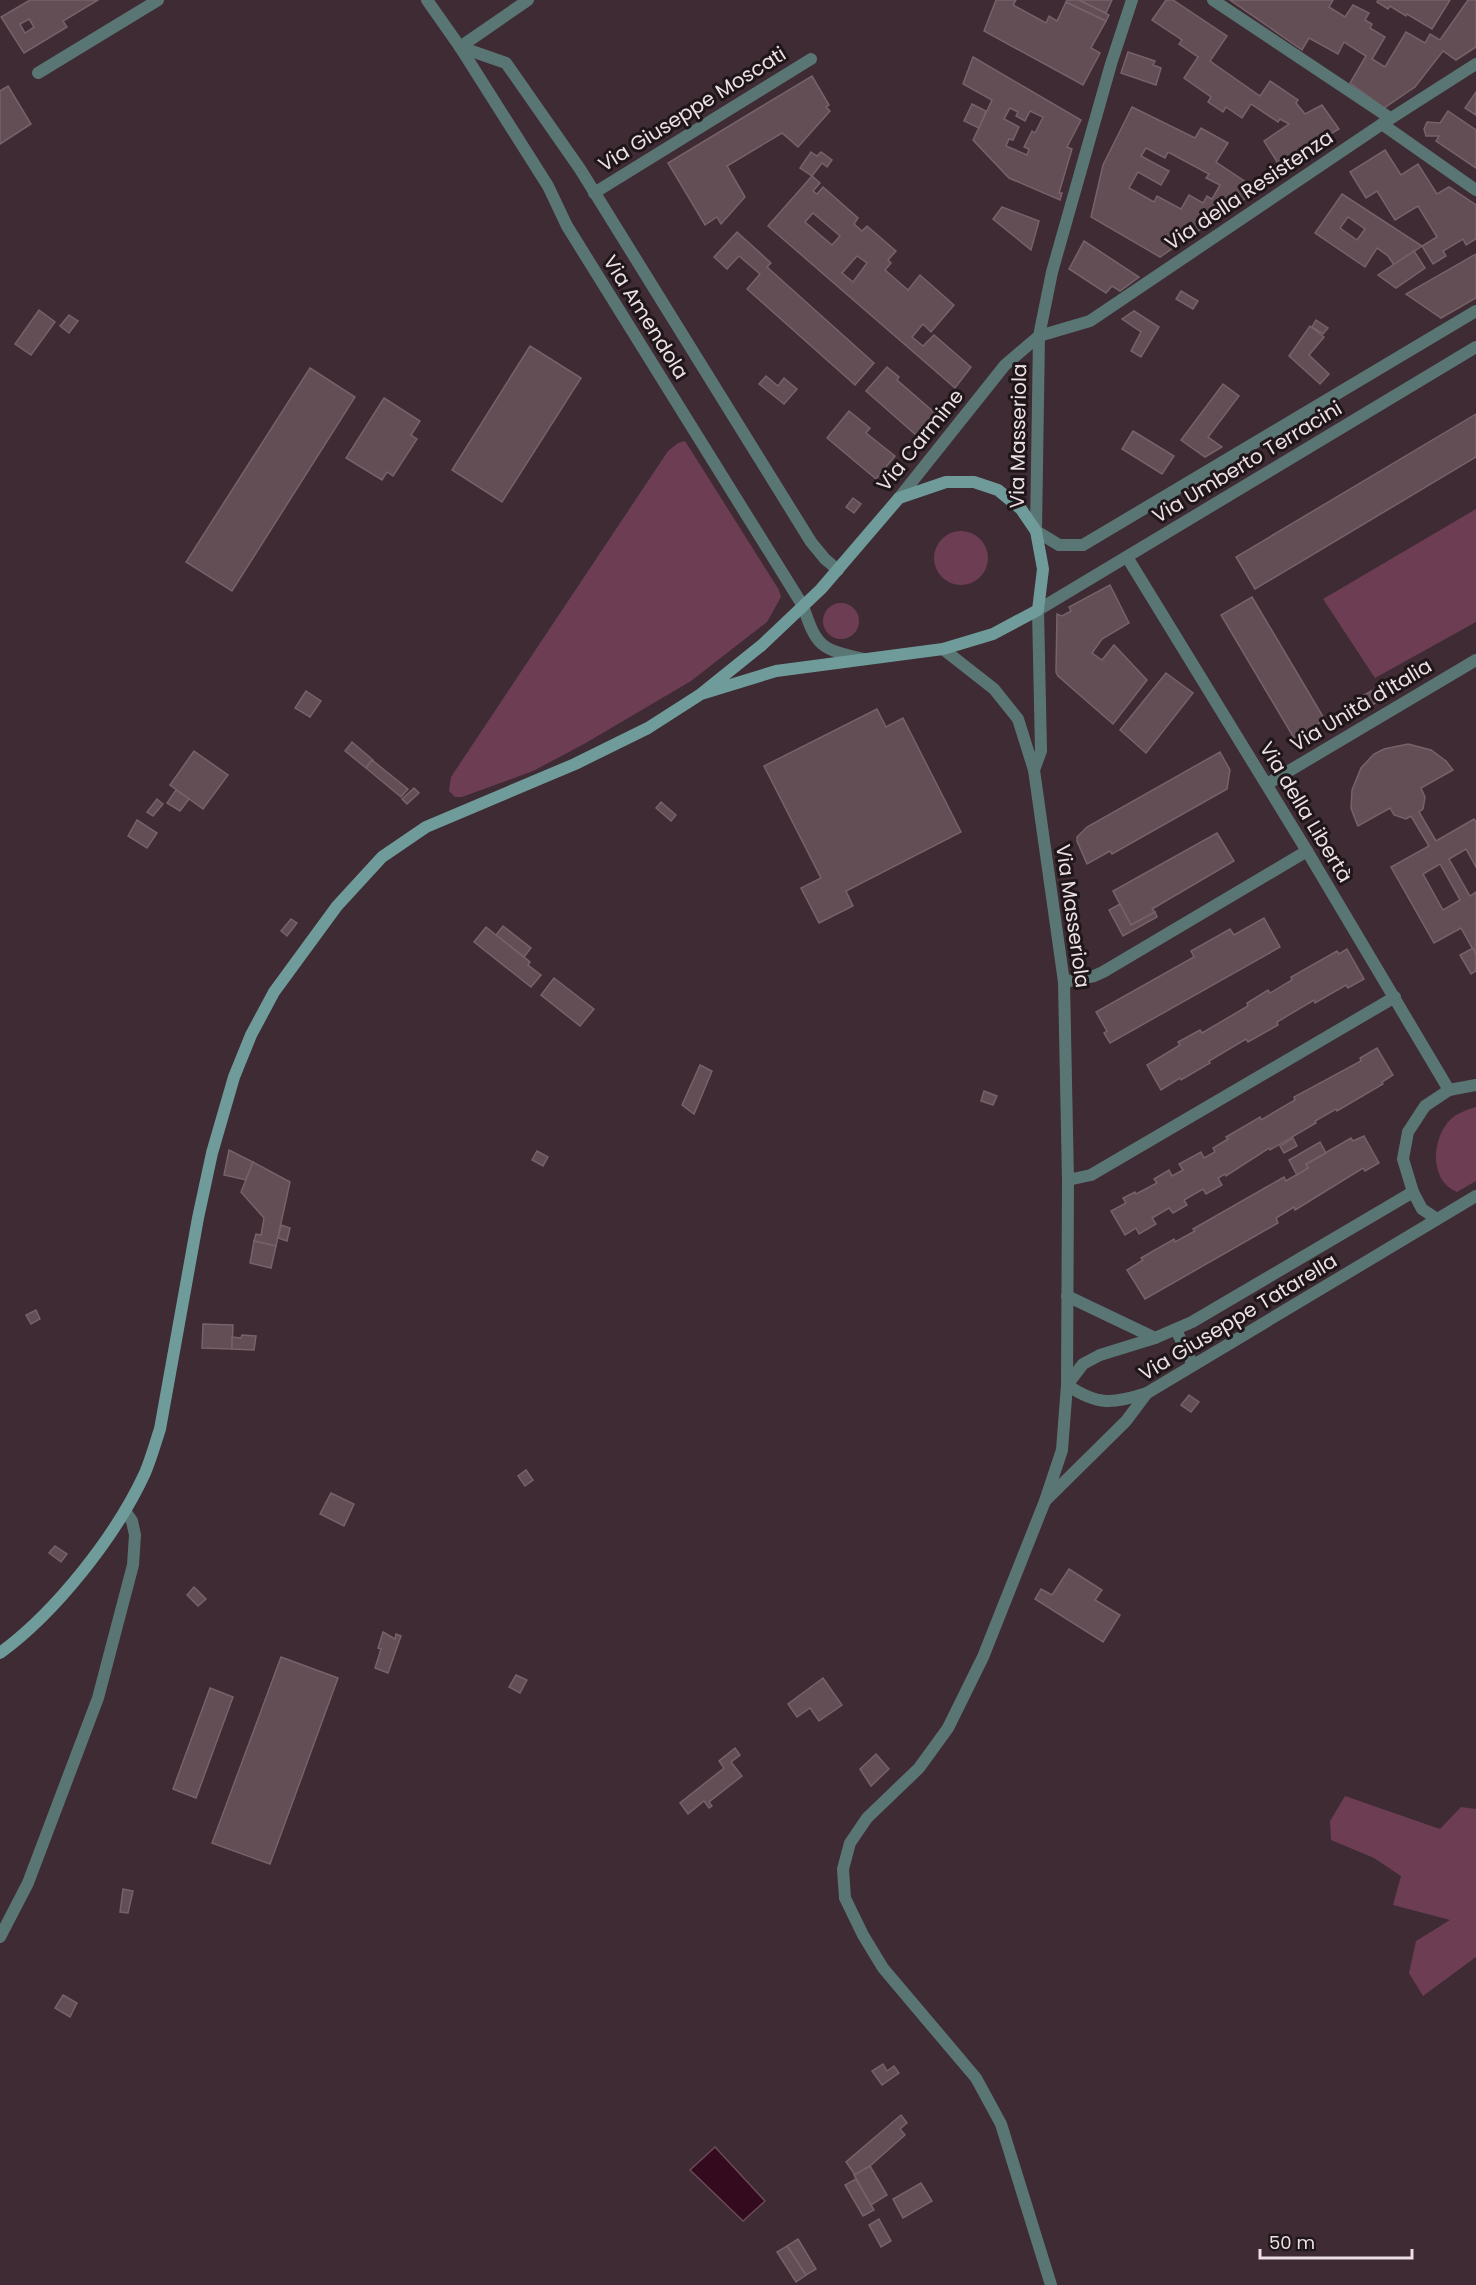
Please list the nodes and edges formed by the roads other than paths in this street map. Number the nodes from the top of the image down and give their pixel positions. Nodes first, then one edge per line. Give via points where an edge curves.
1 (158, 0) edge
2 (427, 0) edge
3 (528, 0) edge
4 (1132, 0) edge
5 (1213, 0) edge
6 (460, 46) junction
7 (811, 59) dead end
8 (1476, 64) edge
9 (38, 73) dead end
10 (1386, 121) junction
11 (1476, 190) edge
12 (594, 193) junction
13 (1476, 311) edge
14 (1039, 336) junction
15 (1476, 347) edge
16 (898, 498) junction
17 (1036, 531) junction
18 (1127, 557) junction
19 (838, 570) junction
20 (803, 606) junction
21 (1038, 610) junction
22 (943, 649) junction
23 (864, 659) junction
24 (1476, 660) edge
25 (701, 694) junction
26 (1034, 770) junction
27 (1267, 784) junction
28 (1307, 850) junction
29 (1064, 982) junction
30 (1395, 997) junction
31 (1476, 1085) edge
32 (1449, 1090) junction
33 (1068, 1180) junction
34 (1413, 1192) junction
35 (1476, 1196) edge
36 (1437, 1220) junction
37 (1067, 1296) junction
38 (1176, 1330) junction
39 (1155, 1338) junction
40 (1193, 1365) junction
41 (1067, 1385) junction
42 (1147, 1393) junction
43 (1045, 1501) junction
44 (125, 1511) junction
45 (0, 1653) edge
46 (0, 1937) edge
47 (1050, 2285) edge

1 - 9 street
2 - 6 street, Via Amendola
3 - 6 street
4 - 14 street via 1052,272
5 - 10 street
6 - 12 street, Via Amendola via 506,63
6 - 20 street, Via Amendola
7 - 12 street, Via Giuseppe Moscati
8 - 10 street, Via della Resistenza
10 - 11 street
10 - 14 street, Via della Resistenza via 1090,321
12 - 19 street, Via Amendola via 811,542
13 - 17 street, Via Umberto Terracini via 1083,545 1059,545
14 - 16 street, Via Carmine via 1005,365
14 - 17 street, Via Masseriola
15 - 18 street, Via Umberto Terracini
16 - 17 main road via 946,482 974,482 998,490 1021,508
16 - 19 main road, Via Carmine
17 - 21 main road, Via Masseriola via 1043,569
18 - 21 street, Via Umberto Terracini
18 - 27 street, Via della Libertà
19 - 20 main road, Via Carmine
20 - 23 street via 813,637 833,652
20 - 25 main road, Via Carmine
21 - 22 main road via 993,634
21 - 26 street, Via Masseriola via 1041,751
22 - 23 main road
22 - 26 street via 994,689 1018,719
23 - 25 main road via 776,671
24 - 27 street, Via Unità d'Italia
25 - 44 main road via 648,728 575,764 443,818 410,836 357,883 274,992 234,1077 212,1153 160,1429 146,1472
26 - 29 street, Via Masseriola
27 - 28 street, Via della Libertà
28 - 29 street via 1094,976
28 - 30 street, Via della Libertà
29 - 33 street, Via Masseriola
30 - 32 street, Via della Libertà
30 - 33 street via 1091,1174
31 - 32 street
32 - 34 street via 1425,1106 1408,1132 1403,1159
33 - 37 street, Via Masseriola
34 - 36 street via 1422,1209
34 - 38 street
35 - 36 street, Via Giuseppe Tatarella
36 - 40 street, Via Giuseppe Tatarella
37 - 39 street
37 - 41 street, Via Masseriola
38 - 39 street
38 - 40 street
39 - 41 street via 1083,1364
40 - 42 street, Via Giuseppe Tatarella
41 - 42 street via 1102,1402 1123,1401
41 - 43 street, Via Masseriola via 1062,1450
42 - 43 street, Via Giuseppe Tatarella via 1126,1421
43 - 47 street, Via Masseriola via 982,1657 948,1728 919,1768 867,1818 850,1843 843,1869 845,1898 883,1968 976,2078 1001,2124
44 - 45 main road via 86,1567 26,1635
44 - 46 street via 135,1535 133,1564 98,1698 28,1883

